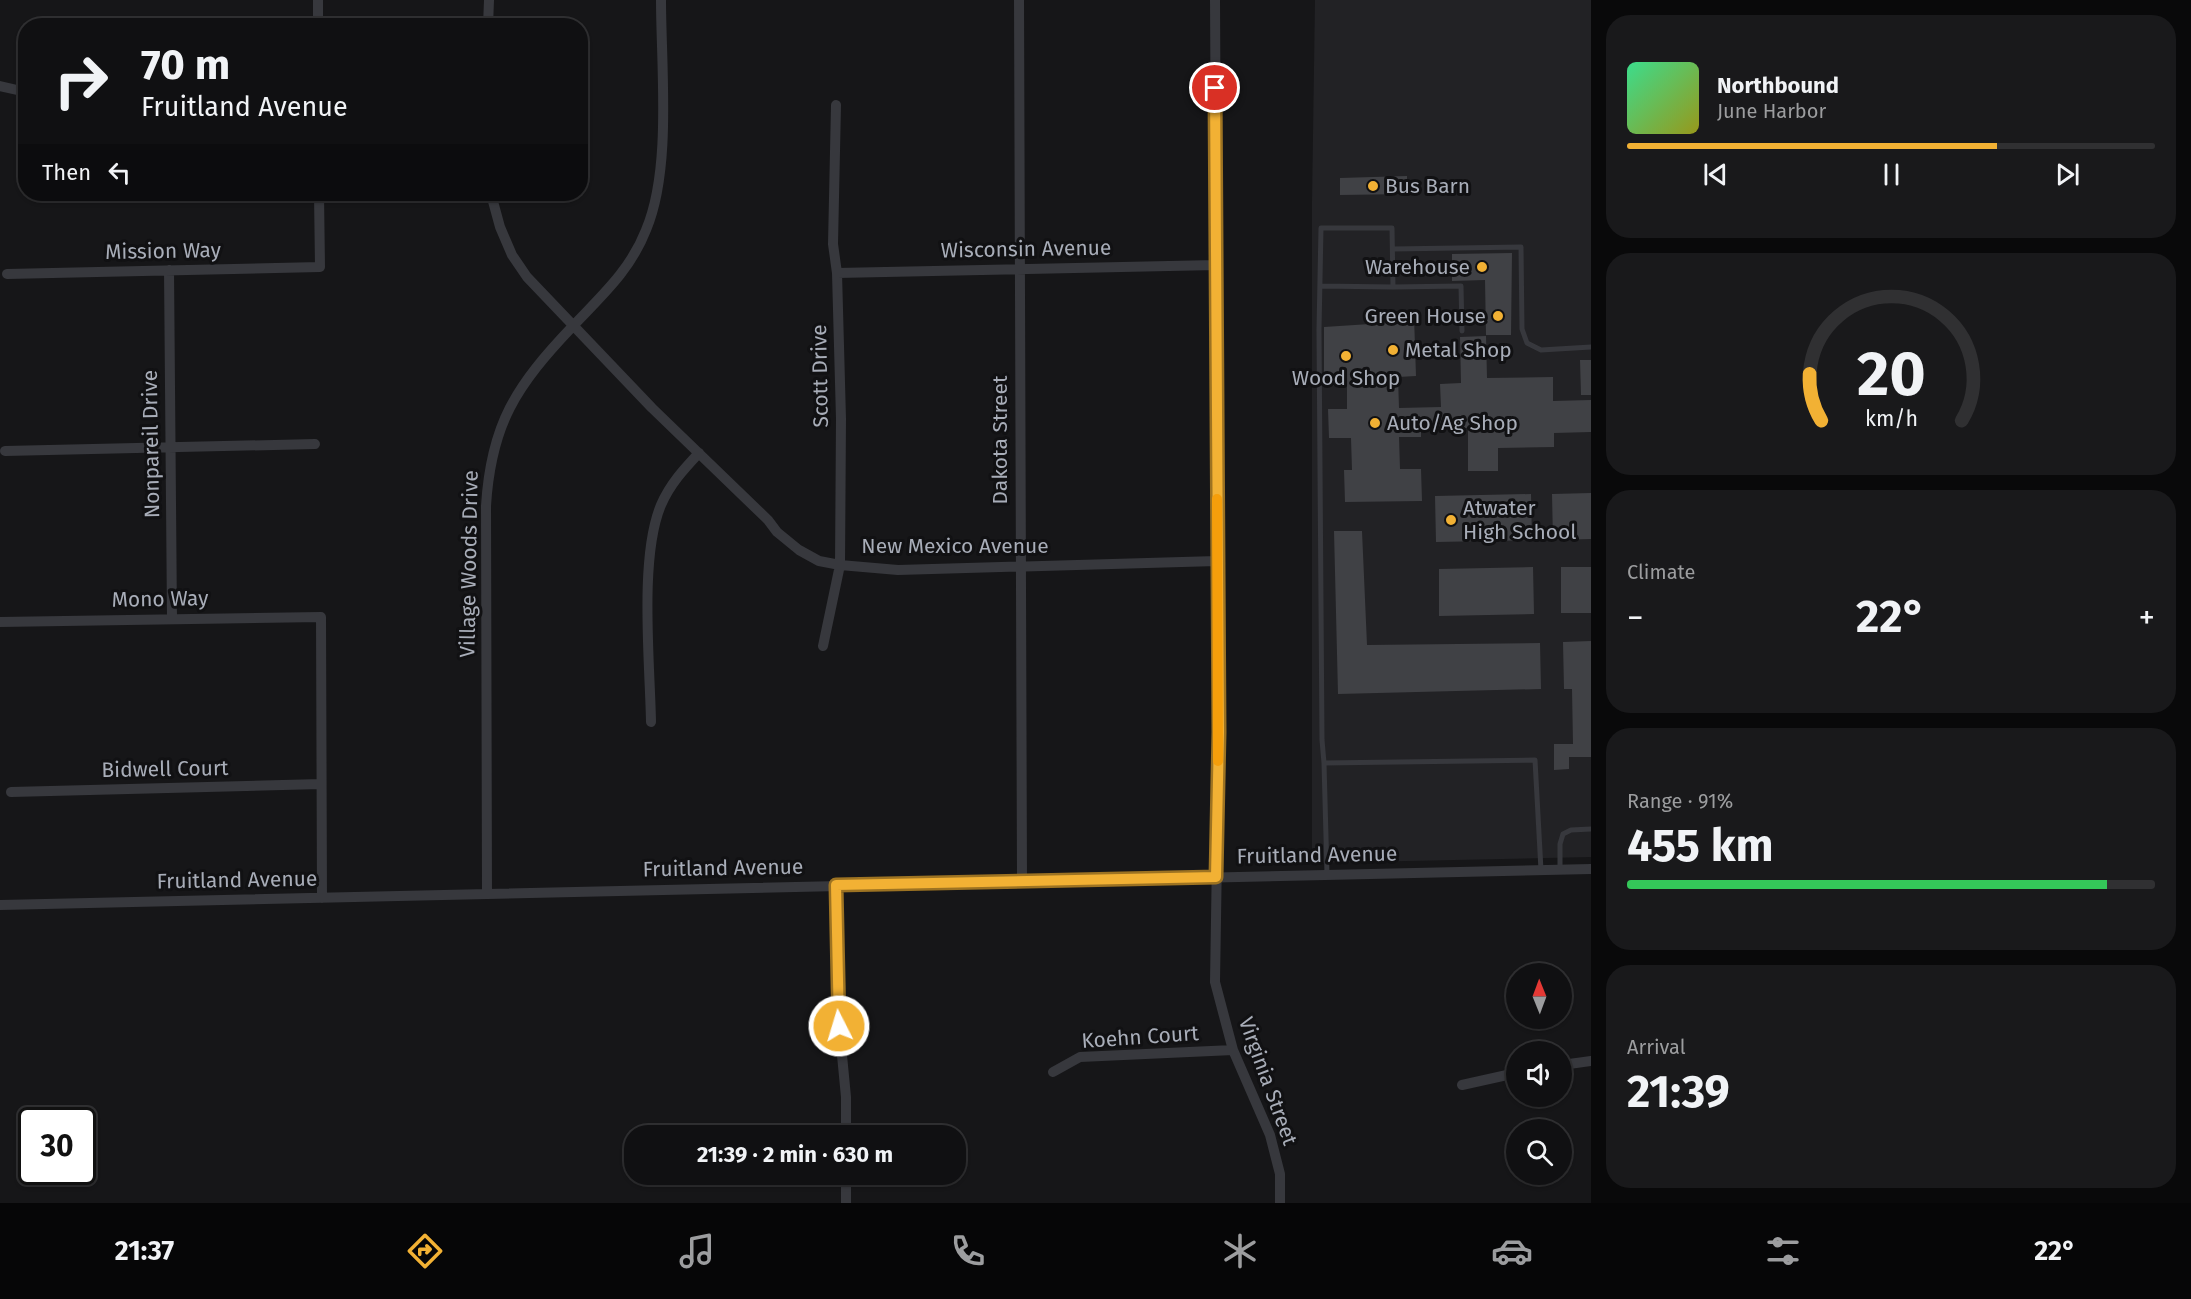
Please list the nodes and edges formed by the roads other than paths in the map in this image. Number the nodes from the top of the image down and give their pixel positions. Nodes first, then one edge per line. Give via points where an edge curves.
1 (318, 0) edge
2 (489, 0) edge
3 (661, 0) edge
4 (1019, 0) edge
5 (1215, 0) edge
6 (318, 18) edge
7 (488, 18) edge
8 (0, 86) edge
9 (18, 90) edge
10 (836, 105) dead end
11 (319, 201) edge
12 (493, 201) edge
13 (1393, 249) junction
14 (1216, 265) junction
15 (1019, 269) junction
16 (169, 270) junction
17 (837, 273) junction
18 (7, 274) dead end
19 (1320, 286) junction
20 (1393, 286) junction
21 (572, 326) junction
22 (1462, 331) dead end
23 (1591, 347) edge
24 (315, 444) dead end
25 (170, 447) junction
26 (4, 451) dead end
27 (699, 453) junction
28 (1217, 561) junction
29 (840, 565) junction
30 (1020, 566) junction
31 (172, 618) junction
32 (0, 622) edge
33 (823, 646) dead end
34 (651, 722) dead end
35 (1324, 763) junction
36 (321, 784) junction
37 (11, 792) dead end
38 (1591, 830) edge
39 (1591, 868) edge
40 (1560, 869) junction
41 (1541, 870) junction
42 (1328, 874) junction
43 (1216, 877) junction
44 (1022, 881) junction
45 (836, 885) junction
46 (487, 894) junction
47 (322, 898) junction
48 (0, 905) edge
49 (1233, 1050) junction
50 (1591, 1061) edge
51 (1572, 1064) edge
52 (1053, 1072) dead end
53 (1506, 1075) edge
54 (1462, 1085) dead end
55 (846, 1125) edge
56 (846, 1185) edge
57 (846, 1203) edge
58 (1280, 1203) edge

1 - 6 street
2 - 7 street
3 - 21 street, Village Woods Drive via 662,158 658,189 636,252 602,298
4 - 15 street, Dakota Street
5 - 14 street, Virginia Street
8 - 9 street
10 - 17 street, Scott Drive via 833,244
11 - 16 street, Mission Way via 320,267
12 - 21 street, New Mexico Avenue via 512,255
13 - 19 lane via 1392,228 1321,228
13 - 20 lane
13 - 23 lane via 1521,247 1522,329 1527,343 1541,350
14 - 15 street, Wisconsin Avenue
14 - 28 street, Virginia Street
15 - 17 street, Wisconsin Avenue
15 - 30 street, Dakota Street
16 - 18 street, Mission Way
16 - 25 street, Nonpareil Drive
17 - 29 street, Scott Drive via 842,419
19 - 20 lane
19 - 35 lane
20 - 22 lane via 1461,286
21 - 27 street, New Mexico Avenue
21 - 46 street, Village Woods Drive via 521,387 502,421 490,463 486,506
24 - 25 street
25 - 26 street
25 - 31 street, Nonpareil Drive
27 - 29 street, New Mexico Avenue via 799,550 819,561
27 - 34 street via 676,477 655,522 648,597
28 - 30 street, New Mexico Avenue
28 - 43 street, Virginia Street
29 - 30 street, New Mexico Avenue via 898,570
29 - 33 street, Scott Drive
30 - 44 street, Dakota Street
31 - 32 street, Mono Way
31 - 36 street, Mono Way via 321,616
35 - 41 lane via 1535,760
35 - 42 lane
36 - 37 street, Bidwell Court
36 - 47 street
38 - 40 lane via 1563,834
39 - 40 street, Fruitland Avenue
40 - 41 street, Fruitland Avenue
41 - 42 street, Fruitland Avenue
42 - 43 street, Fruitland Avenue
43 - 44 street, Fruitland Avenue
43 - 49 street, Virginia Street via 1215,982
44 - 45 street, Fruitland Avenue
45 - 46 street, Fruitland Avenue
45 - 55 street via 837,1003
46 - 47 street, Fruitland Avenue
47 - 48 street, Fruitland Avenue
49 - 52 street, Koehn Court via 1080,1057
49 - 58 street, Virginia Street via 1270,1135 1280,1174
50 - 51 street
53 - 54 street
56 - 57 street

